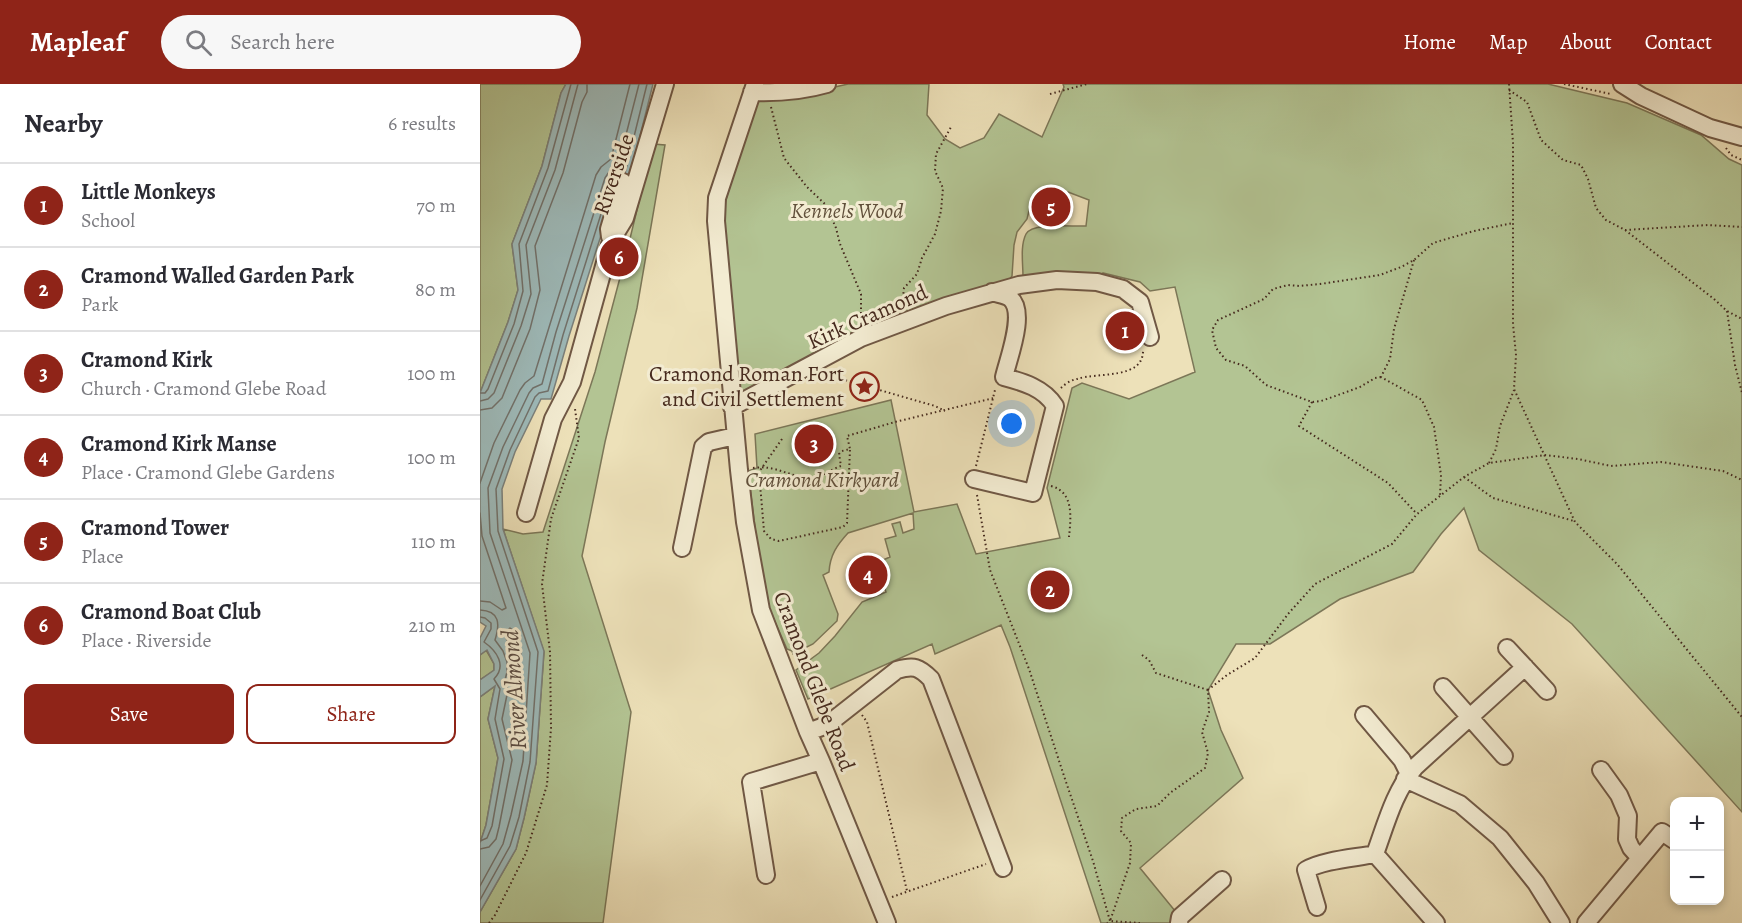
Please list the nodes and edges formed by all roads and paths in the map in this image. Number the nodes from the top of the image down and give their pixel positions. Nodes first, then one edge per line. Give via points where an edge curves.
1 (665, 84) edge
2 (827, 84) edge
3 (1087, 84) edge
4 (1509, 84) edge
5 (1564, 84) edge
6 (1622, 84) edge
7 (758, 89) edge
8 (1509, 90) junction
9 (1050, 94) dead end
10 (1641, 96) junction
11 (951, 127) dead end
12 (1742, 136) edge
13 (623, 182) dead end
14 (1513, 223) junction
15 (1742, 227) edge
16 (1625, 230) junction
17 (611, 240) junction
18 (1414, 260) junction
19 (992, 292) junction
20 (1727, 311) junction
21 (1742, 319) edge
22 (900, 323) junction
23 (1150, 337) joint
24 (861, 338) junction
25 (804, 369) junction
26 (1004, 377) junction
27 (1382, 377) junction
28 (572, 382) junction
29 (1514, 389) junction
30 (1742, 393) edge
31 (994, 398) junction
32 (1052, 400) junction
33 (1312, 402) junction
34 (732, 407) junction
35 (945, 411) junction
36 (735, 436) junction
37 (782, 439) dead end
38 (850, 449) junction
39 (1545, 455) junction
40 (1488, 463) junction
41 (761, 466) junction
42 (739, 470) junction
43 (1464, 477) junction
44 (974, 479) junction
45 (1742, 480) edge
46 (1036, 482) junction
47 (1440, 495) junction
48 (526, 513) dead end
49 (1418, 514) junction
50 (1575, 522) junction
51 (1069, 537) dead end
52 (682, 548) dead end
53 (1507, 648) dead end
54 (1142, 655) dead end
55 (1525, 667) junction
56 (1443, 687) dead end
57 (1208, 690) junction
58 (1547, 691) dead end
59 (854, 704) junction
60 (1364, 715) dead end
61 (1742, 717) edge
62 (1469, 718) junction
63 (808, 732) junction
64 (1504, 756) dead end
65 (821, 761) junction
66 (1601, 770) dead end
67 (1407, 777) junction
68 (1668, 836) edge
69 (1375, 854) junction
70 (1640, 858) junction
71 (1002, 864) joint
72 (766, 875) dead end
73 (1222, 880) dead end
74 (908, 891) junction
75 (878, 901) junction
76 (1317, 907) dead end
77 (1429, 921) edge
78 (1108, 922) edge
79 (489, 923) edge
80 (887, 923) edge
81 (1140, 923) edge
82 (1179, 923) edge
83 (1561, 923) edge
84 (1586, 923) edge

1 - 17 street, Riverside via 625,218
2 - 7 street via 801,91
3 - 9 path
4 - 8 path
5 - 10 path via 1608,94
6 - 10 street
7 - 24 path via 784,158 826,205 836,228 861,294
7 - 34 street, Cramond Glebe Road via 717,198
8 - 14 path
8 - 16 path via 1527,102 1541,140 1563,160 1581,165 1596,208 1606,220
10 - 12 street via 1710,128
11 - 22 path via 936,154 936,171 943,188 941,211 917,274 904,288
13 - 17 street via 609,229
14 - 18 path via 1433,243
14 - 29 path
15 - 16 path
16 - 20 path
17 - 28 street, Riverside
18 - 27 path
18 - 33 path via 1380,275 1273,289 1264,299 1218,320 1212,330 1216,348 1226,360 1245,366 1266,384
19 - 22 street, Kirk Cramond
19 - 23 street, Kirk Cramond via 1058,280 1097,282 1123,289 1140,302
19 - 26 street via 1010,297 1016,306 1018,321
20 - 21 path
20 - 30 path
22 - 24 street, Kirk Cramond
23 - 32 path via 1143,338 1140,364 1131,370 1076,379 1063,386
24 - 25 street, Kirk Cramond
25 - 34 street, Kirk Cramond
25 - 35 path
26 - 31 path
26 - 32 street via 1024,382
27 - 33 path
27 - 47 path via 1422,400 1434,427
28 - 48 street, Riverside via 553,419
28 - 79 path via 579,438 551,519 542,584 550,652 547,785 526,853
29 - 39 path
29 - 40 path
31 - 35 path
31 - 44 path
32 - 46 street via 1056,406
33 - 49 path via 1299,426 1388,483
34 - 36 street, Cramond Glebe Road
35 - 38 path via 847,436
36 - 42 street, Cramond Glebe Road
36 - 52 street via 703,447
37 - 41 path
38 - 41 path via 839,454 841,466 816,477
38 - 41 path via 847,523 782,541 771,539 764,531
39 - 40 path
39 - 45 path via 1611,466 1661,462 1723,471
39 - 50 path
40 - 43 path
41 - 42 path
42 - 63 street, Cramond Glebe Road via 761,610
43 - 47 path
43 - 50 path via 1493,498
44 - 46 street via 1033,493
44 - 78 path via 990,570 1029,669 1093,861
46 - 51 path via 1065,494 1070,505
47 - 49 path
49 - 57 path via 1392,544 1315,584 1255,658
50 - 61 path via 1617,564
53 - 55 street
54 - 57 path via 1156,673
55 - 58 street
55 - 62 street
56 - 62 street
57 - 78 path via 1209,712 1202,732 1208,753 1205,768 1157,806 1137,809 1122,818 1121,831 1131,843 1130,862
59 - 63 street via 827,725
59 - 71 street via 897,670 921,669 932,679
59 - 74 path via 867,722
60 - 67 street via 1402,760
62 - 64 street
62 - 67 street
63 - 65 street, Cramond Glebe Road
65 - 72 street via 751,782
65 - 75 street, Cramond Glebe Road
66 - 70 street via 1619,795 1628,816 1626,836
67 - 69 street
67 - 83 street via 1460,804 1500,838 1536,883
68 - 70 street
69 - 76 street via 1306,870
69 - 77 street
70 - 84 street
71 - 74 path
73 - 82 street via 1180,917
74 - 75 path
75 - 80 street, Cramond Glebe Road
78 - 81 path

